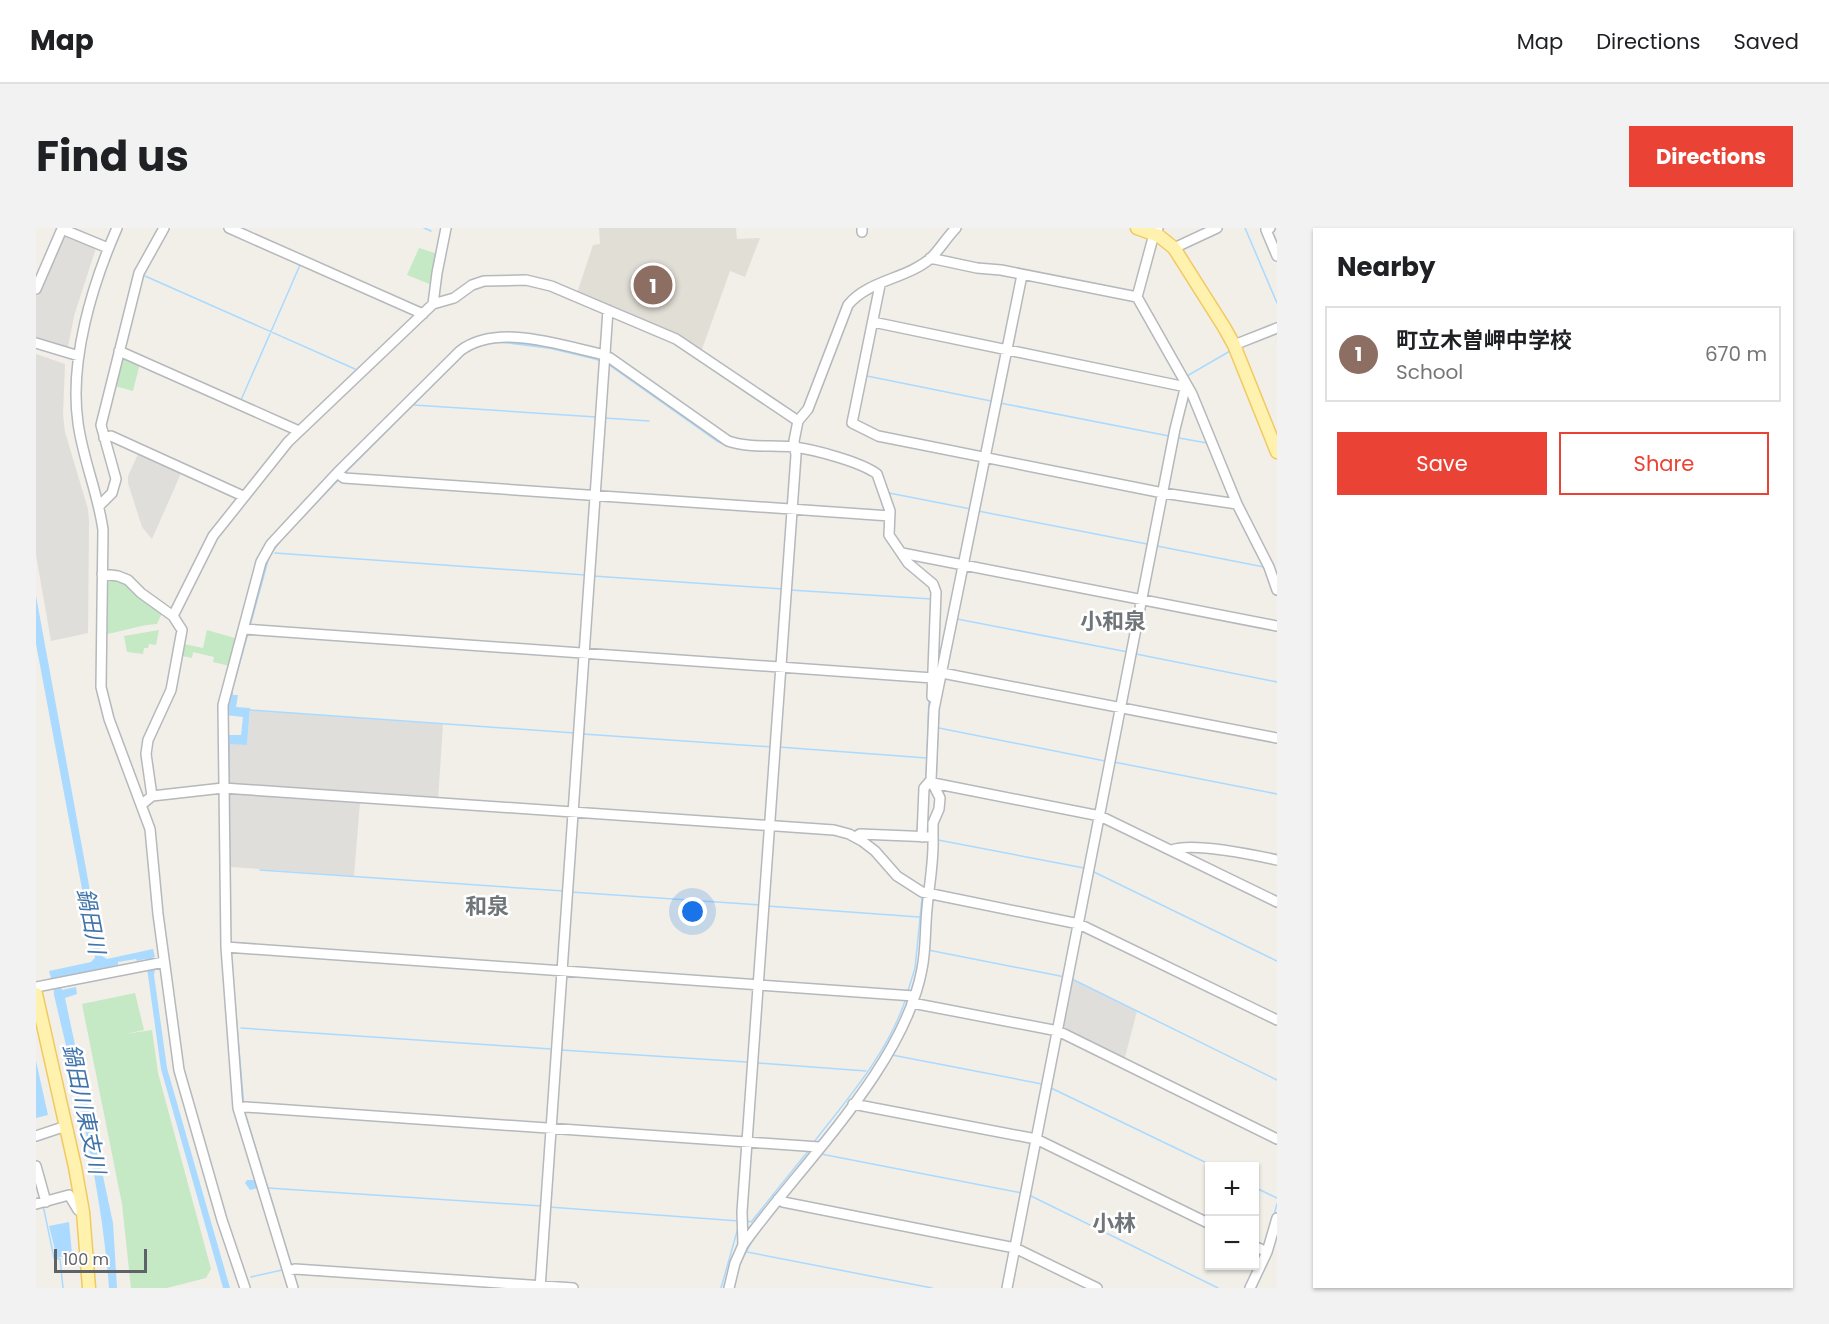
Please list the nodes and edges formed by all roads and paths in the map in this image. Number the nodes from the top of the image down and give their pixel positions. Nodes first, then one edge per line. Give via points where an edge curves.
1 (117, 228) edge
2 (164, 228) edge
3 (229, 228) edge
4 (446, 228) edge
5 (956, 228) edge
6 (1217, 228) edge
7 (1270, 228) edge
8 (1150, 231) edge
9 (108, 248) junction
10 (1174, 248) junction
11 (1277, 256) edge
12 (930, 258) junction
13 (1021, 277) junction
14 (880, 285) junction
15 (36, 289) edge
16 (1134, 296) junction
17 (433, 304) junction
18 (608, 310) junction
19 (423, 314) junction
20 (875, 322) junction
21 (1277, 328) edge
22 (36, 343) edge
23 (1234, 345) junction
24 (1006, 349) junction
25 (121, 352) junction
26 (79, 356) junction
27 (605, 359) junction
28 (1185, 387) junction
29 (798, 421) junction
30 (299, 432) junction
31 (107, 437) junction
32 (796, 451) junction
33 (1277, 453) edge
34 (985, 457) junction
35 (340, 475) junction
36 (1161, 492) junction
37 (243, 496) junction
38 (595, 496) junction
39 (1234, 504) junction
40 (100, 505) junction
41 (792, 510) junction
42 (890, 516) junction
43 (902, 553) junction
44 (963, 565) junction
45 (102, 574) junction
46 (1277, 590) edge
47 (1140, 599) junction
48 (173, 616) junction
49 (1277, 626) edge
50 (247, 629) junction
51 (584, 654) junction
52 (781, 668) junction
53 (942, 673) junction
54 (933, 678) junction
55 (1119, 708) junction
56 (934, 709) junction
57 (1277, 738) edge
58 (934, 783) junction
59 (227, 788) junction
60 (152, 796) junction
61 (141, 805) junction
62 (573, 812) junction
63 (1100, 816) junction
64 (770, 826) junction
65 (855, 837) junction
66 (922, 837) junction
67 (933, 837) junction
68 (1172, 850) junction
69 (1277, 860) edge
70 (930, 894) junction
71 (1277, 902) edge
72 (1079, 924) junction
73 (229, 947) junction
74 (155, 963) junction
75 (562, 971) junction
76 (759, 984) junction
77 (36, 987) edge
78 (36, 994) edge
79 (913, 999) junction
80 (1277, 1020) edge
81 (1058, 1031) junction
82 (853, 1104) junction
83 (242, 1107) junction
84 (66, 1126) junction
85 (551, 1129) junction
86 (36, 1136) edge
87 (1036, 1139) junction
88 (1277, 1139) edge
89 (748, 1142) junction
90 (819, 1147) junction
91 (36, 1166) edge
92 (778, 1199) junction
93 (41, 1203) edge
94 (83, 1212) junction
95 (1277, 1218) edge
96 (1205, 1222) edge
97 (743, 1245) junction
98 (1015, 1248) junction
99 (1263, 1250) edge
100 (291, 1270) junction
101 (540, 1287) edge
102 (89, 1288) edge
103 (244, 1288) edge
104 (293, 1288) edge
105 (573, 1288) edge
106 (729, 1288) edge
107 (1007, 1288) edge
108 (1097, 1288) edge
109 (1250, 1288) edge

1 - 9 street
2 - 25 street via 139,273
3 - 19 street
4 - 17 street
5 - 12 street
6 - 10 street
7 - 11 street via 1266,230
8 - 10 main road
8 - 16 street
9 - 15 street via 62,229
9 - 26 street
10 - 23 main road
12 - 13 street
12 - 14 street
13 - 16 street
13 - 24 street
14 - 20 street
14 - 29 street via 857,295 848,305 808,409
16 - 28 street
17 - 18 street via 454,298 479,282 516,280 551,286
17 - 19 street
18 - 27 street
18 - 29 street via 676,339
19 - 30 street
20 - 24 street
20 - 34 street via 852,423 879,436
21 - 23 street
22 - 26 street
23 - 33 main road
24 - 28 street
24 - 34 street
25 - 30 street
25 - 31 street via 101,425
26 - 40 street via 78,422
27 - 32 street via 610,358 728,441
27 - 35 street via 550,343 503,337 472,343
27 - 38 street
28 - 36 street
28 - 39 street
29 - 32 street
30 - 37 street
31 - 37 street
31 - 40 street via 117,479 112,493
32 - 41 street
32 - 42 street via 873,470 879,476
34 - 36 street
34 - 44 street
35 - 38 street
35 - 50 street via 268,548 261,562
36 - 39 street
36 - 47 street
37 - 48 street via 213,536
38 - 41 street
38 - 51 street
39 - 46 street via 1269,567
40 - 45 street
41 - 42 street
41 - 52 street
42 - 43 street via 889,535
43 - 44 street
43 - 54 street via 935,588
44 - 47 street
44 - 53 street
45 - 48 street via 123,577
45 - 61 street via 101,687
47 - 49 street
47 - 55 street
48 - 60 street via 181,626 182,636 171,690 148,740
50 - 51 street
50 - 59 street via 223,705
51 - 52 street
51 - 62 street
52 - 54 street
52 - 64 street
53 - 55 street
53 - 56 street
54 - 56 street
55 - 57 street
55 - 63 street
56 - 58 street
58 - 63 street
58 - 66 street via 924,788
58 - 67 street via 940,798
59 - 60 street
59 - 62 street
59 - 73 street
60 - 61 street
61 - 74 street via 150,830
62 - 64 street
62 - 75 street
63 - 68 street
63 - 72 street
64 - 65 street via 834,830
64 - 76 street
65 - 66 street
65 - 70 street via 875,851 903,881
66 - 67 street
67 - 70 street
68 - 69 street via 1186,847
68 - 71 street
70 - 72 street
70 - 79 street via 922,968
72 - 80 street
72 - 81 street
73 - 75 street
73 - 83 street
74 - 77 street
74 - 103 street via 184,1087
75 - 76 street
75 - 85 street
76 - 79 street
76 - 89 street
78 - 84 main road
79 - 81 street
79 - 82 street via 896,1039
81 - 87 street
81 - 88 street
82 - 87 street
82 - 90 street
83 - 85 street
83 - 100 street via 260,1182
84 - 86 street
84 - 94 main road
85 - 89 street
85 - 101 street
87 - 96 street
87 - 98 street
89 - 90 street
89 - 97 street
90 - 92 street
91 - 93 street
92 - 97 street
92 - 98 street
93 - 94 street via 69,1195
94 - 102 main road
95 - 99 street
97 - 106 street
98 - 107 street
98 - 108 street
99 - 109 street
100 - 101 street
100 - 104 street
101 - 105 street

